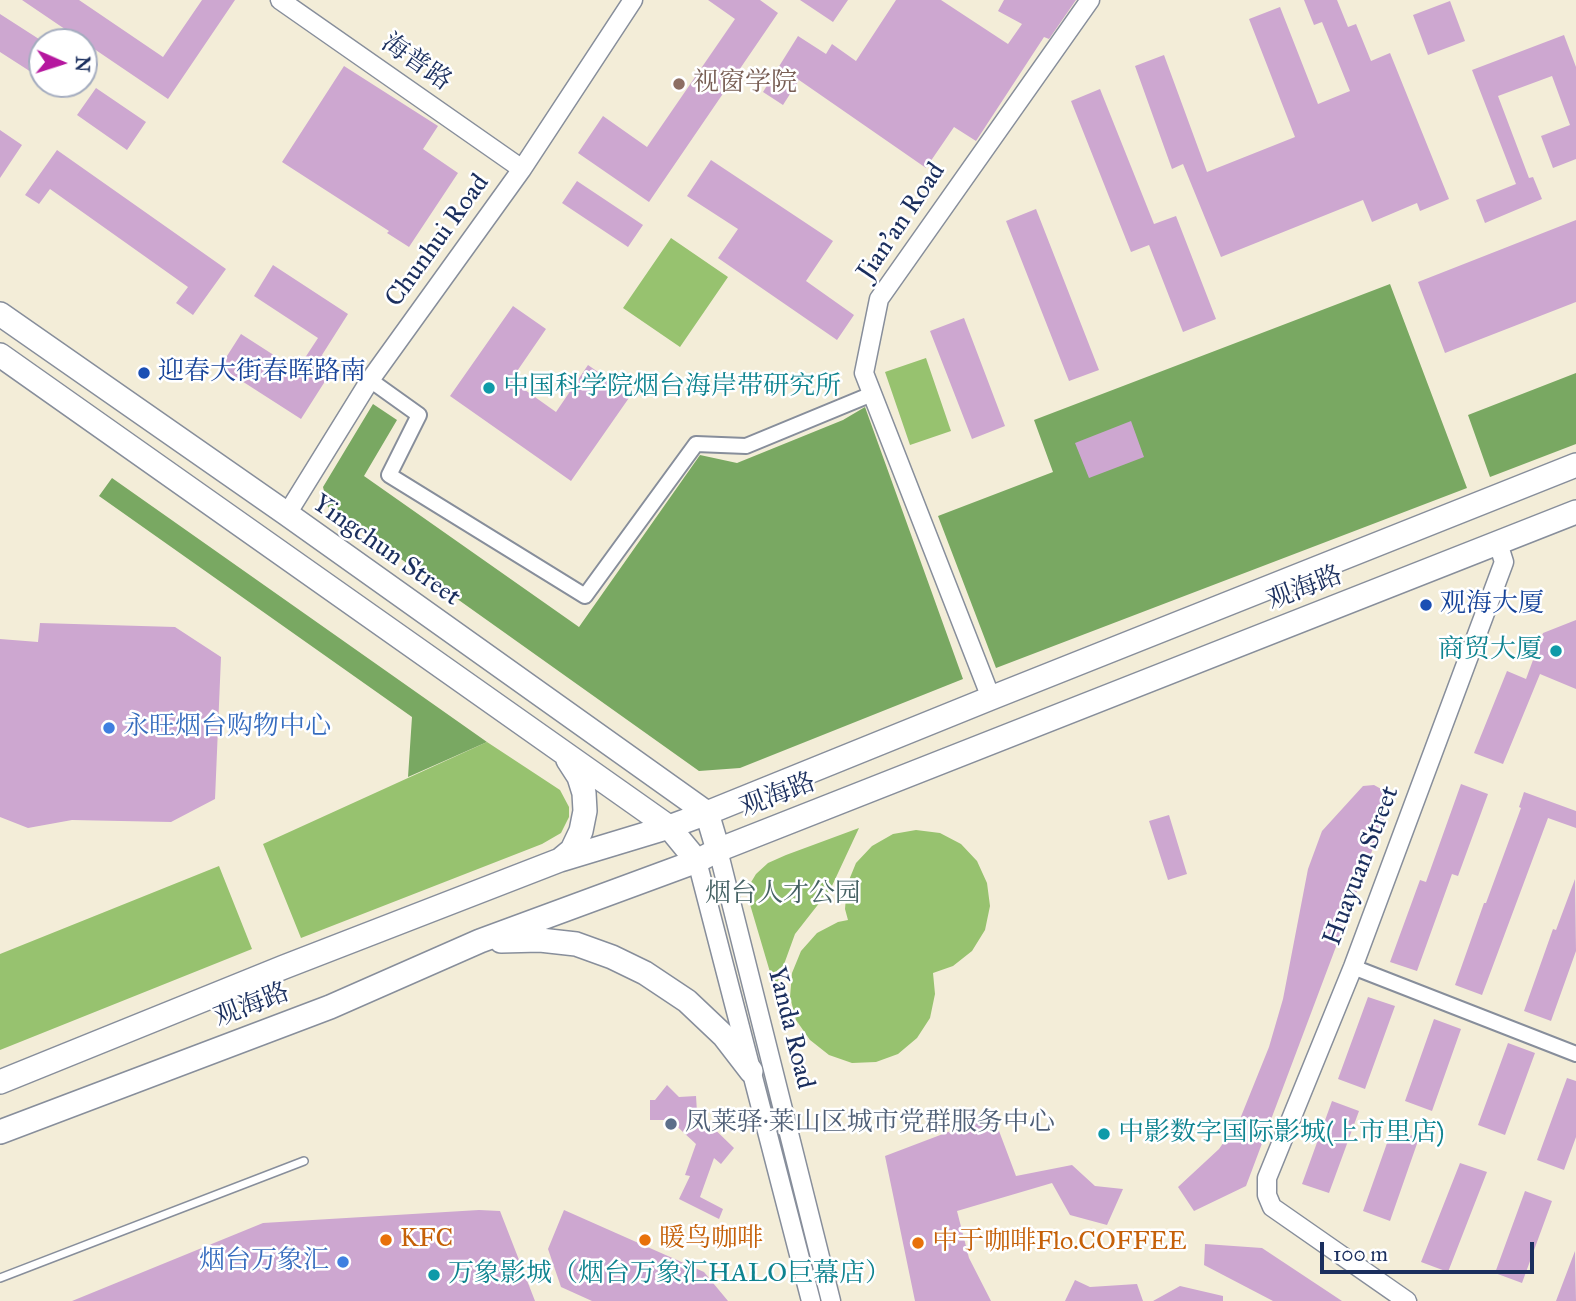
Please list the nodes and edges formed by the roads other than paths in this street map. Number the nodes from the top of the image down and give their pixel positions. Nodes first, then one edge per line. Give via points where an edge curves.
1 (280, 0) edge
2 (633, 0) edge
3 (1090, 0) edge
4 (522, 169) junction
5 (0, 314) edge
6 (0, 355) edge
7 (370, 380) junction
8 (872, 394) junction
9 (1576, 466) edge
10 (1576, 512) edge
11 (287, 514) junction
12 (1498, 543) junction
13 (990, 698) junction
14 (567, 757) junction
15 (707, 813) junction
16 (669, 827) junction
17 (718, 850) junction
18 (560, 860) junction
19 (697, 861) junction
20 (480, 942) junction
21 (1353, 967) junction
22 (1576, 1054) edge
23 (751, 1071) junction
24 (0, 1082) edge
25 (0, 1132) edge
26 (303, 1161) dead end
27 (0, 1278) edge
28 (811, 1301) edge
29 (831, 1301) edge
30 (1407, 1301) edge

1 - 4 street, 海普路
2 - 4 street, Chunhui Road
3 - 8 street, Jian'an Road via 879,299 864,373
4 - 7 street, Chunhui Road
5 - 11 main road, Yingchun Street
6 - 14 main road
7 - 8 street via 419,415 389,475 585,596 696,444 746,446
7 - 11 street, Chunhui Road
8 - 13 street, Jian'an Road
9 - 13 main road, 观海路
10 - 12 main road, 观海路
11 - 15 main road, Yingchun Street
12 - 17 main road, 观海路
12 - 21 street, Huayuan Street via 1504,562
13 - 15 main road, 观海路
14 - 16 main road
14 - 18 main road via 579,777 585,811 572,850
15 - 16 main road, 观海路
15 - 17 main road
16 - 18 main road, 观海路
16 - 19 main road
17 - 19 main road, 观海路
17 - 29 street, Yanda Road
18 - 24 main road, 观海路
19 - 20 main road, 观海路
19 - 23 street, Yanda Road
20 - 23 main road via 576,944 612,957 687,1001 724,1036
20 - 25 main road, 观海路 via 330,1007
21 - 22 street
21 - 30 street, Huayuan Street via 1267,1178 1267,1195 1272,1207
23 - 28 street, Yanda Road
26 - 27 lane

